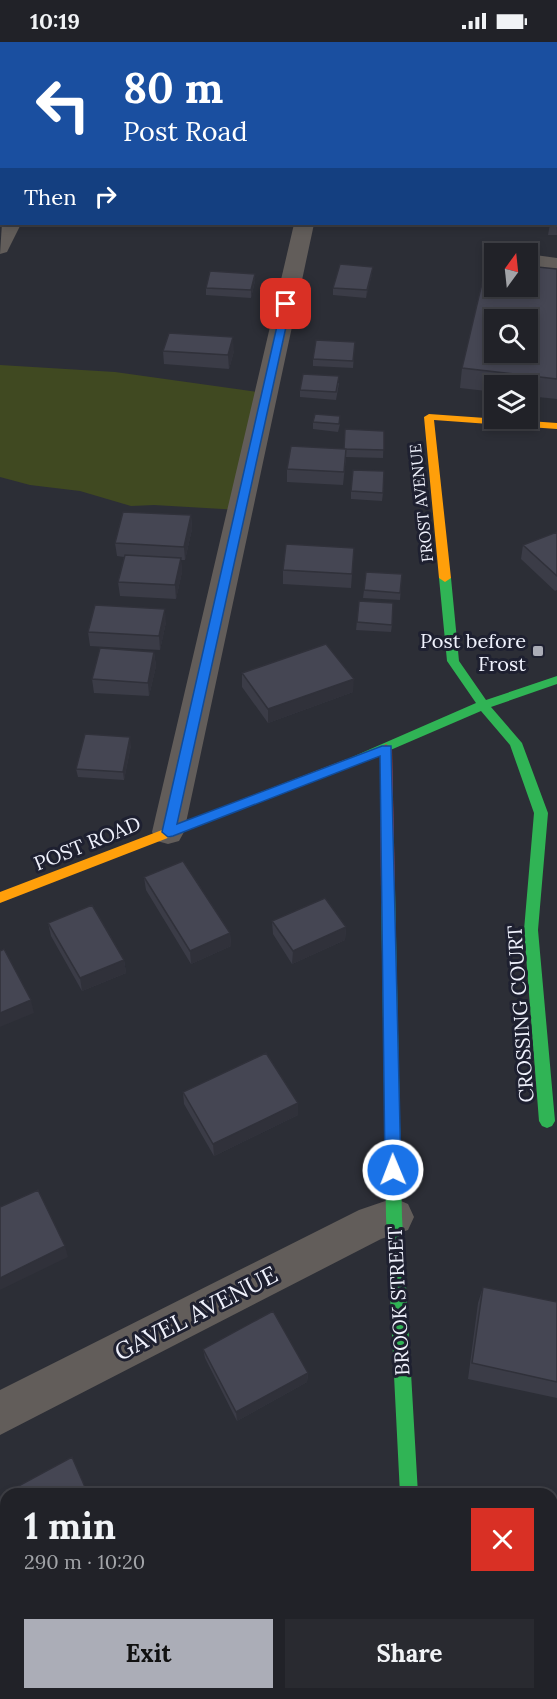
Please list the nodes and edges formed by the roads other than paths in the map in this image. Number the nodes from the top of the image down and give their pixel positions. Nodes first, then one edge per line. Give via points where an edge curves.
1 (11, 225) edge
2 (304, 225) edge
3 (0, 248) edge
4 (538, 261) edge
5 (557, 264) edge
6 (557, 426) edge
7 (557, 680) edge
8 (483, 705) junction
9 (386, 749) junction
10 (168, 832) junction
11 (0, 898) edge
12 (547, 1121) dead end
13 (394, 1217) junction
14 (0, 1413) edge
15 (409, 1488) edge

1 - 3 street
2 - 10 street
4 - 5 street
6 - 8 street, FROST AVENUE via 429,417 453,661
7 - 8 street, POST ROAD
8 - 9 street, POST ROAD
8 - 12 street, CROSSING COURT via 516,742 541,813 531,930
9 - 10 street, POST ROAD
9 - 13 street, BROOK STREET
10 - 11 street, POST ROAD
13 - 14 street, GAVEL AVENUE via 373,1222
13 - 15 street, BROOK STREET

